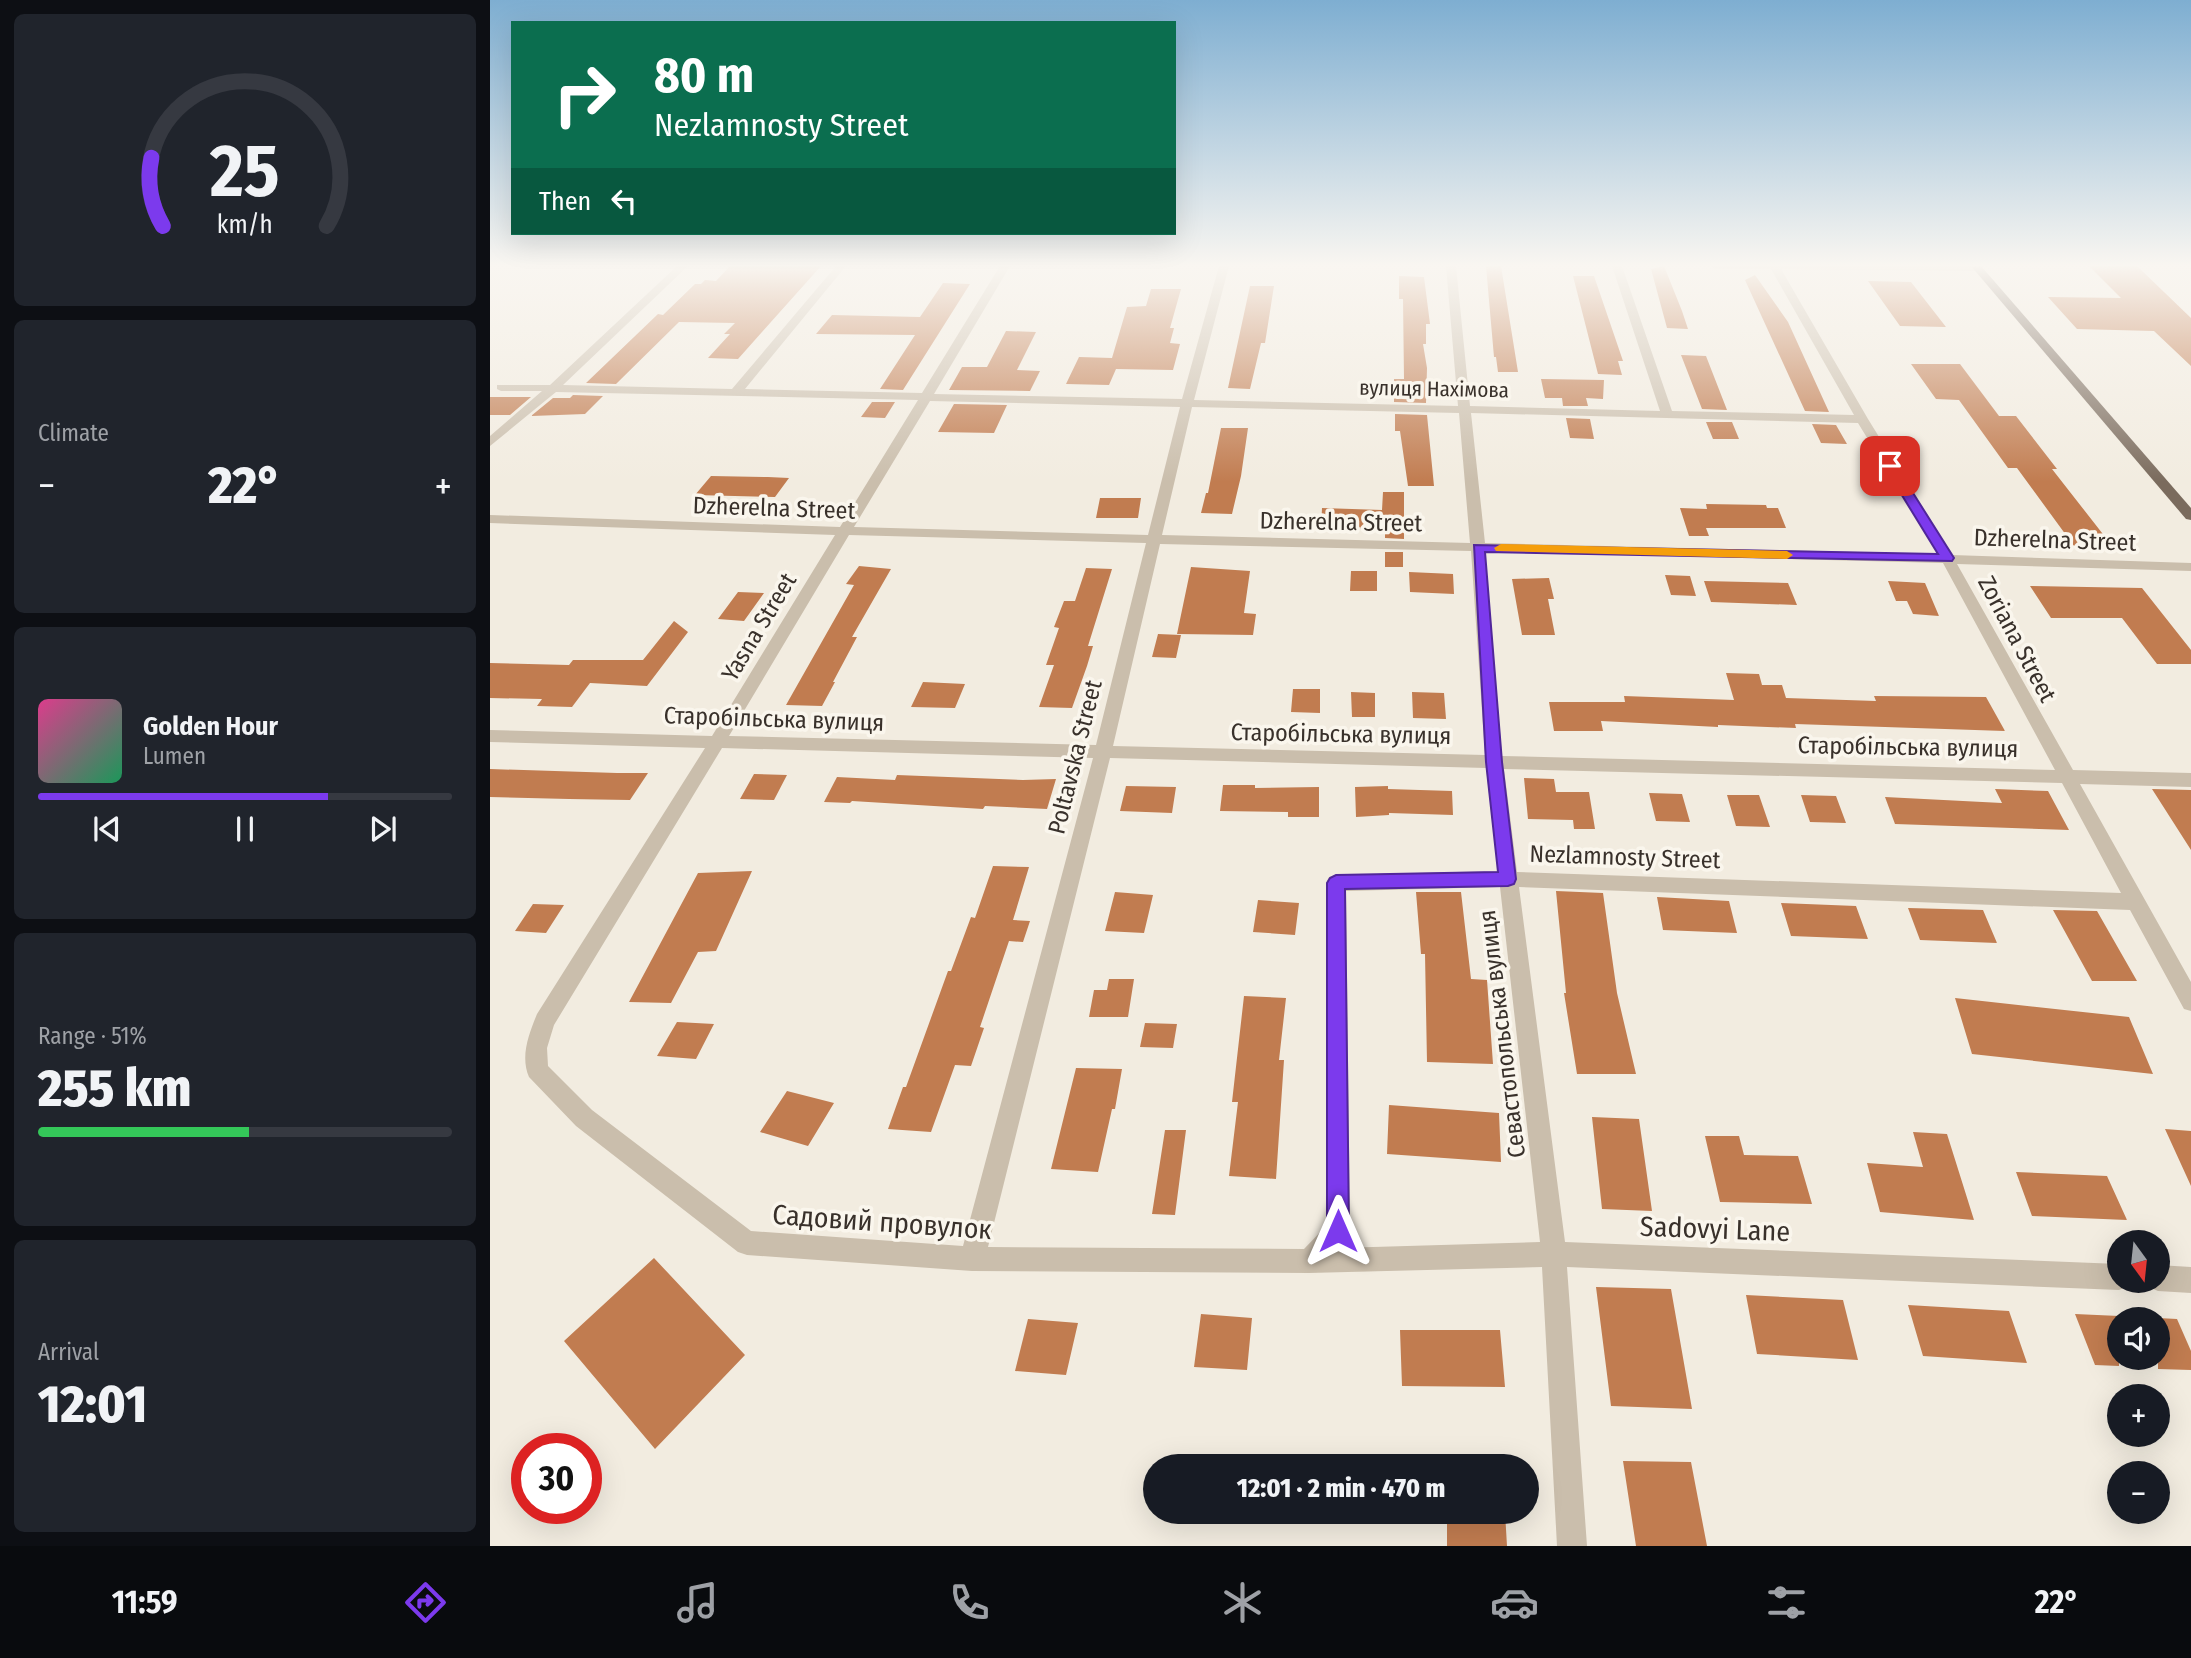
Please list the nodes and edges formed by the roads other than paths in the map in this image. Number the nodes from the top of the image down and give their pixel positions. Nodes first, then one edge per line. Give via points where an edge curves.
1 (606, 338) edge
2 (781, 338) edge
3 (960, 338) edge
4 (1205, 338) edge
5 (1458, 338) edge
6 (1642, 338) edge
7 (1815, 338) edge
8 (2038, 338) edge
9 (501, 387) dead end
10 (551, 390) junction
11 (736, 392) junction
12 (924, 397) junction
13 (1187, 404) junction
14 (1464, 409) junction
15 (1668, 416) junction
16 (1862, 419) junction
17 (490, 442) edge
18 (2191, 516) edge
19 (490, 520) edge
20 (841, 533) junction
21 (1154, 540) junction
22 (1478, 548) junction
23 (1947, 558) junction
24 (2191, 567) edge
25 (490, 736) edge
26 (717, 742) junction
27 (1102, 752) junction
28 (1494, 762) junction
29 (2065, 775) junction
30 (2191, 780) edge
31 (1508, 879) junction
32 (2135, 902) junction
33 (2191, 1002) edge
34 (536, 1048) joint
35 (1553, 1254) junction
36 (972, 1259) junction
37 (1309, 1261) junction
38 (2107, 1277) edge
39 (2170, 1279) edge
40 (2191, 1280) edge
41 (1572, 1546) edge

1 - 10 street
2 - 11 street
3 - 12 street, Yasna Street
4 - 13 street, Poltavska Street
5 - 14 street, Севастопольська вулиця
6 - 15 street
7 - 16 street, Zoriana Street
8 - 18 main road
9 - 10 street, вулиця Нахімова
10 - 11 street, вулиця Нахімова
10 - 17 street
11 - 12 street, вулиця Нахімова
12 - 13 street, вулиця Нахімова
12 - 20 street, Yasna Street
13 - 14 street, вулиця Нахімова
13 - 21 street, Poltavska Street
14 - 15 street, вулиця Нахімова
14 - 22 street, Севастопольська вулиця
15 - 16 street, вулиця Нахімова
16 - 23 street, Zoriana Street
19 - 20 street, Dzherelna Street
20 - 21 street, Dzherelna Street
20 - 26 street, Yasna Street
21 - 22 street, Dzherelna Street
21 - 27 street, Poltavska Street
22 - 23 street, Dzherelna Street
22 - 28 street, Севастопольська вулиця
23 - 24 street, Dzherelna Street
23 - 29 street, Zoriana Street
25 - 26 street, Старобільська вулиця
26 - 27 street, Старобільська вулиця
26 - 34 street, Yasna Street via 545,1021
27 - 28 street, Старобільська вулиця
27 - 36 street, Poltavska Street
28 - 29 street, Старобільська вулиця
28 - 31 street, Севастопольська вулиця
29 - 30 street, Старобільська вулиця
29 - 32 street, Zoriana Street
31 - 32 street, Nezlamnosty Street
31 - 35 street, Севастопольська вулиця
31 - 37 street, Nezlamnosty Street via 1336,883 1338,1231
32 - 33 street, Zoriana Street
34 - 36 street, Садовий провулок via 537,1070 584,1118 747,1243
35 - 37 street, Sadovyi Lane
35 - 38 street, Sadovyi Lane
35 - 41 street, Севастопольська вулиця
36 - 37 street, Садовий провулок
39 - 40 street

